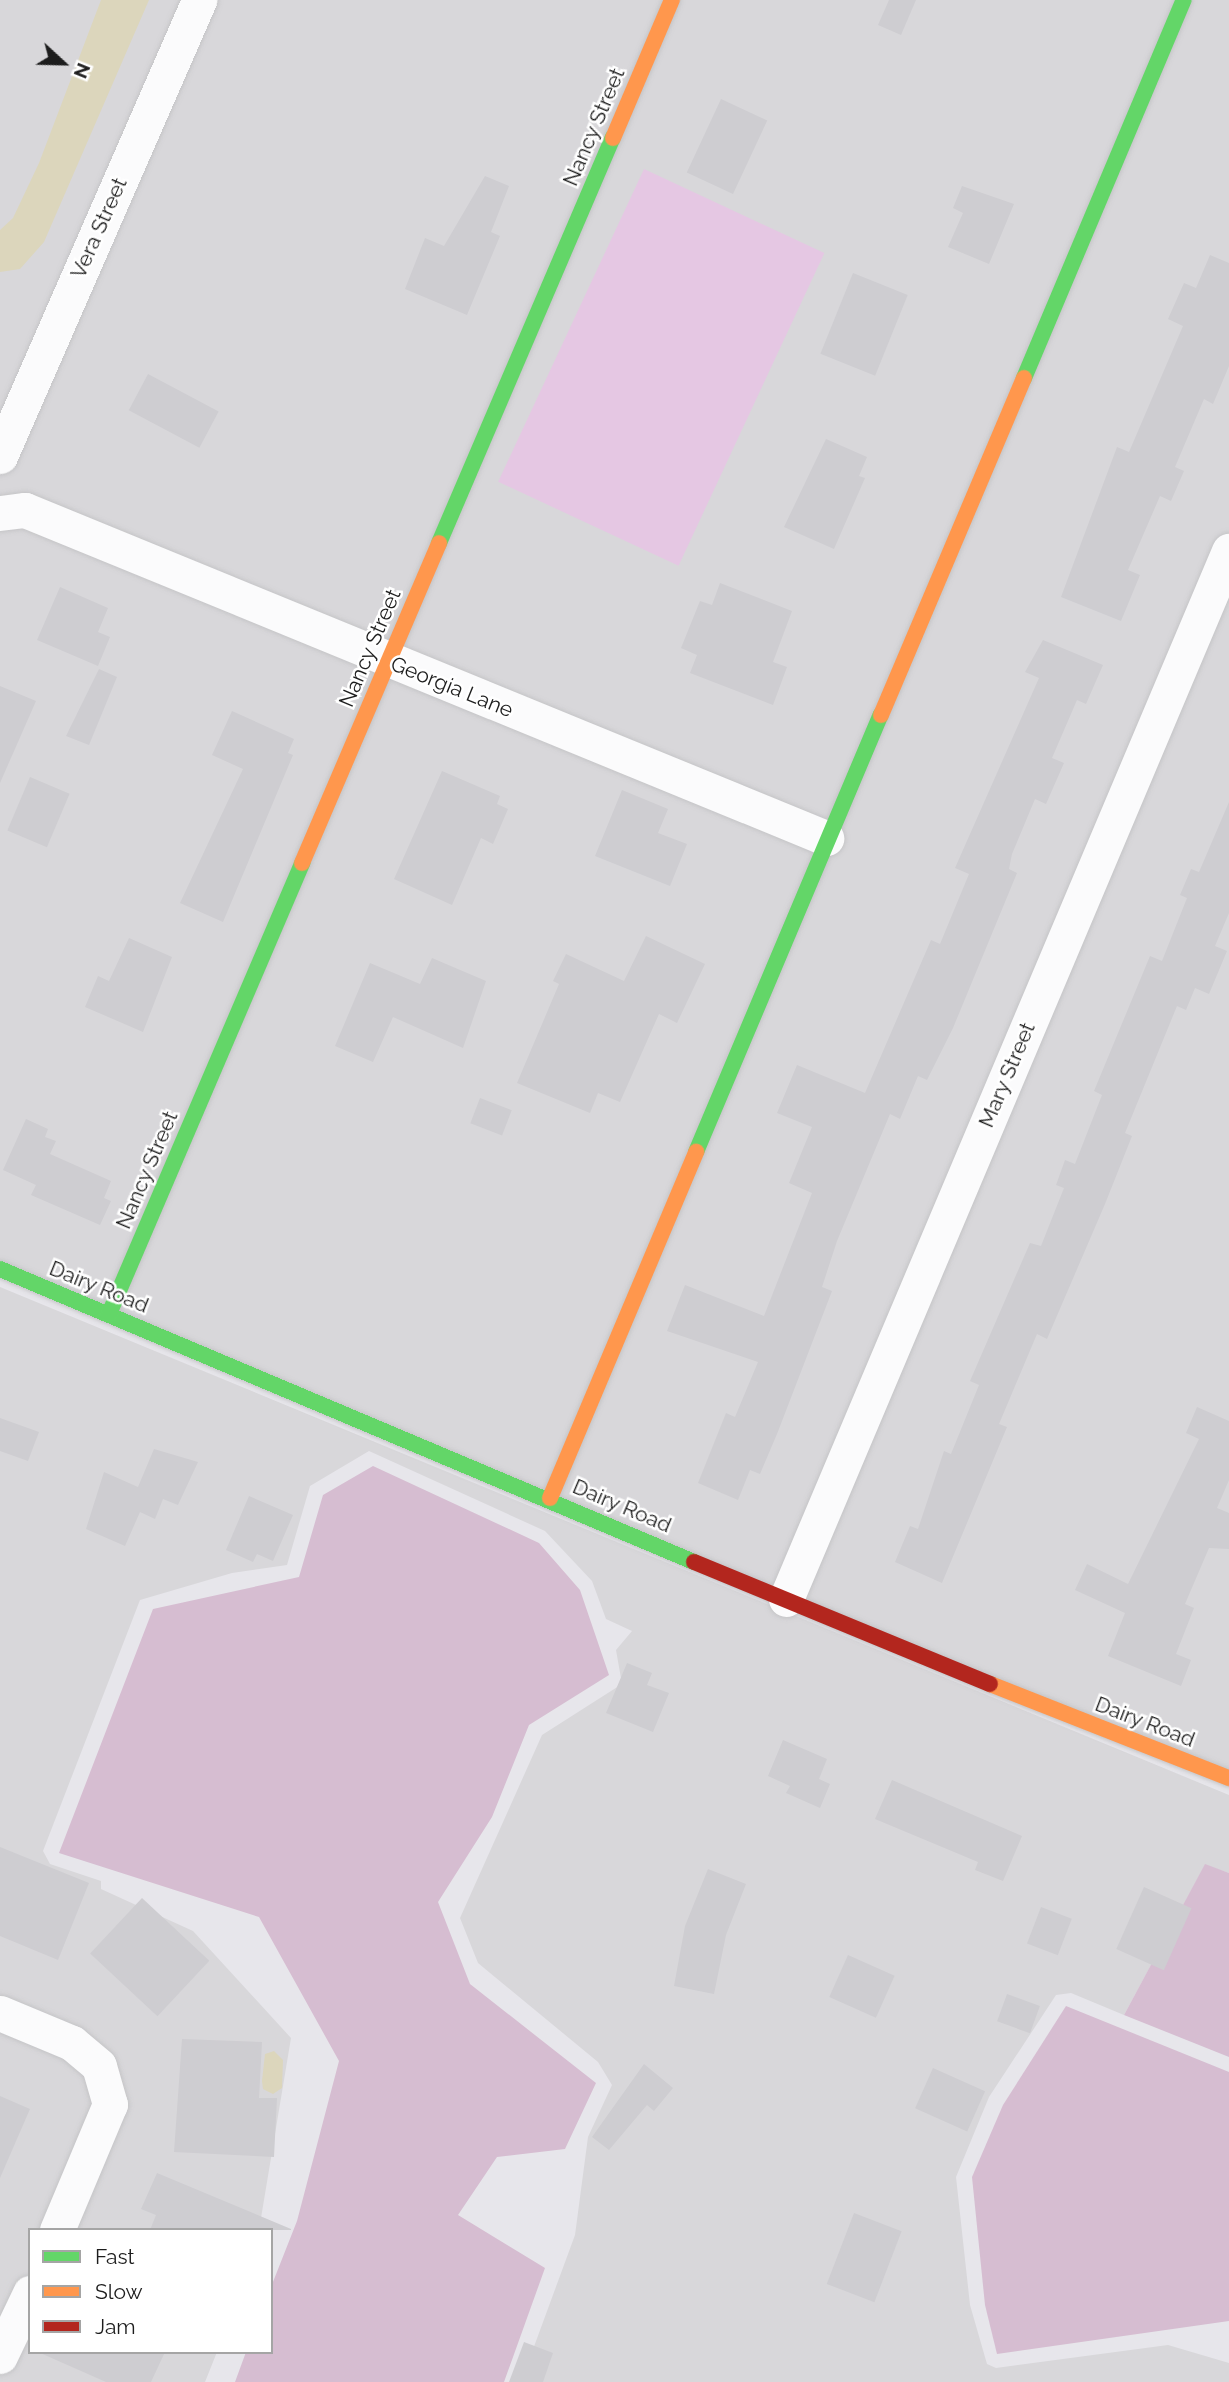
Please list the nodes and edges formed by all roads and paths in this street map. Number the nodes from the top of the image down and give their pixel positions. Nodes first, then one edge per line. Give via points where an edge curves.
1 (199, 0) edge
2 (1184, 0) edge
3 (662, 6) edge
4 (0, 456) edge
5 (0, 513) edge
6 (1229, 551) edge
7 (387, 661) junction
8 (826, 838) junction
9 (0, 1269) edge
10 (109, 1314) junction
11 (550, 1498) junction
12 (786, 1598) junction
13 (1227, 1771) edge
14 (0, 2013) edge
15 (58, 2228) edge
16 (28, 2297) edge
17 (0, 2356) edge

1 - 4 street, Vera Street
2 - 8 street
3 - 7 street, Nancy Street
5 - 7 street, Georgia Lane via 25,510
6 - 12 street, Mary Street
7 - 8 street, Georgia Lane
7 - 10 street, Nancy Street
8 - 11 street
9 - 10 street, Dairy Road
10 - 11 street, Dairy Road
11 - 12 street, Dairy Road
12 - 13 street, Dairy Road via 885,1643
14 - 15 street via 72,2043 99,2066 110,2104
16 - 17 street

